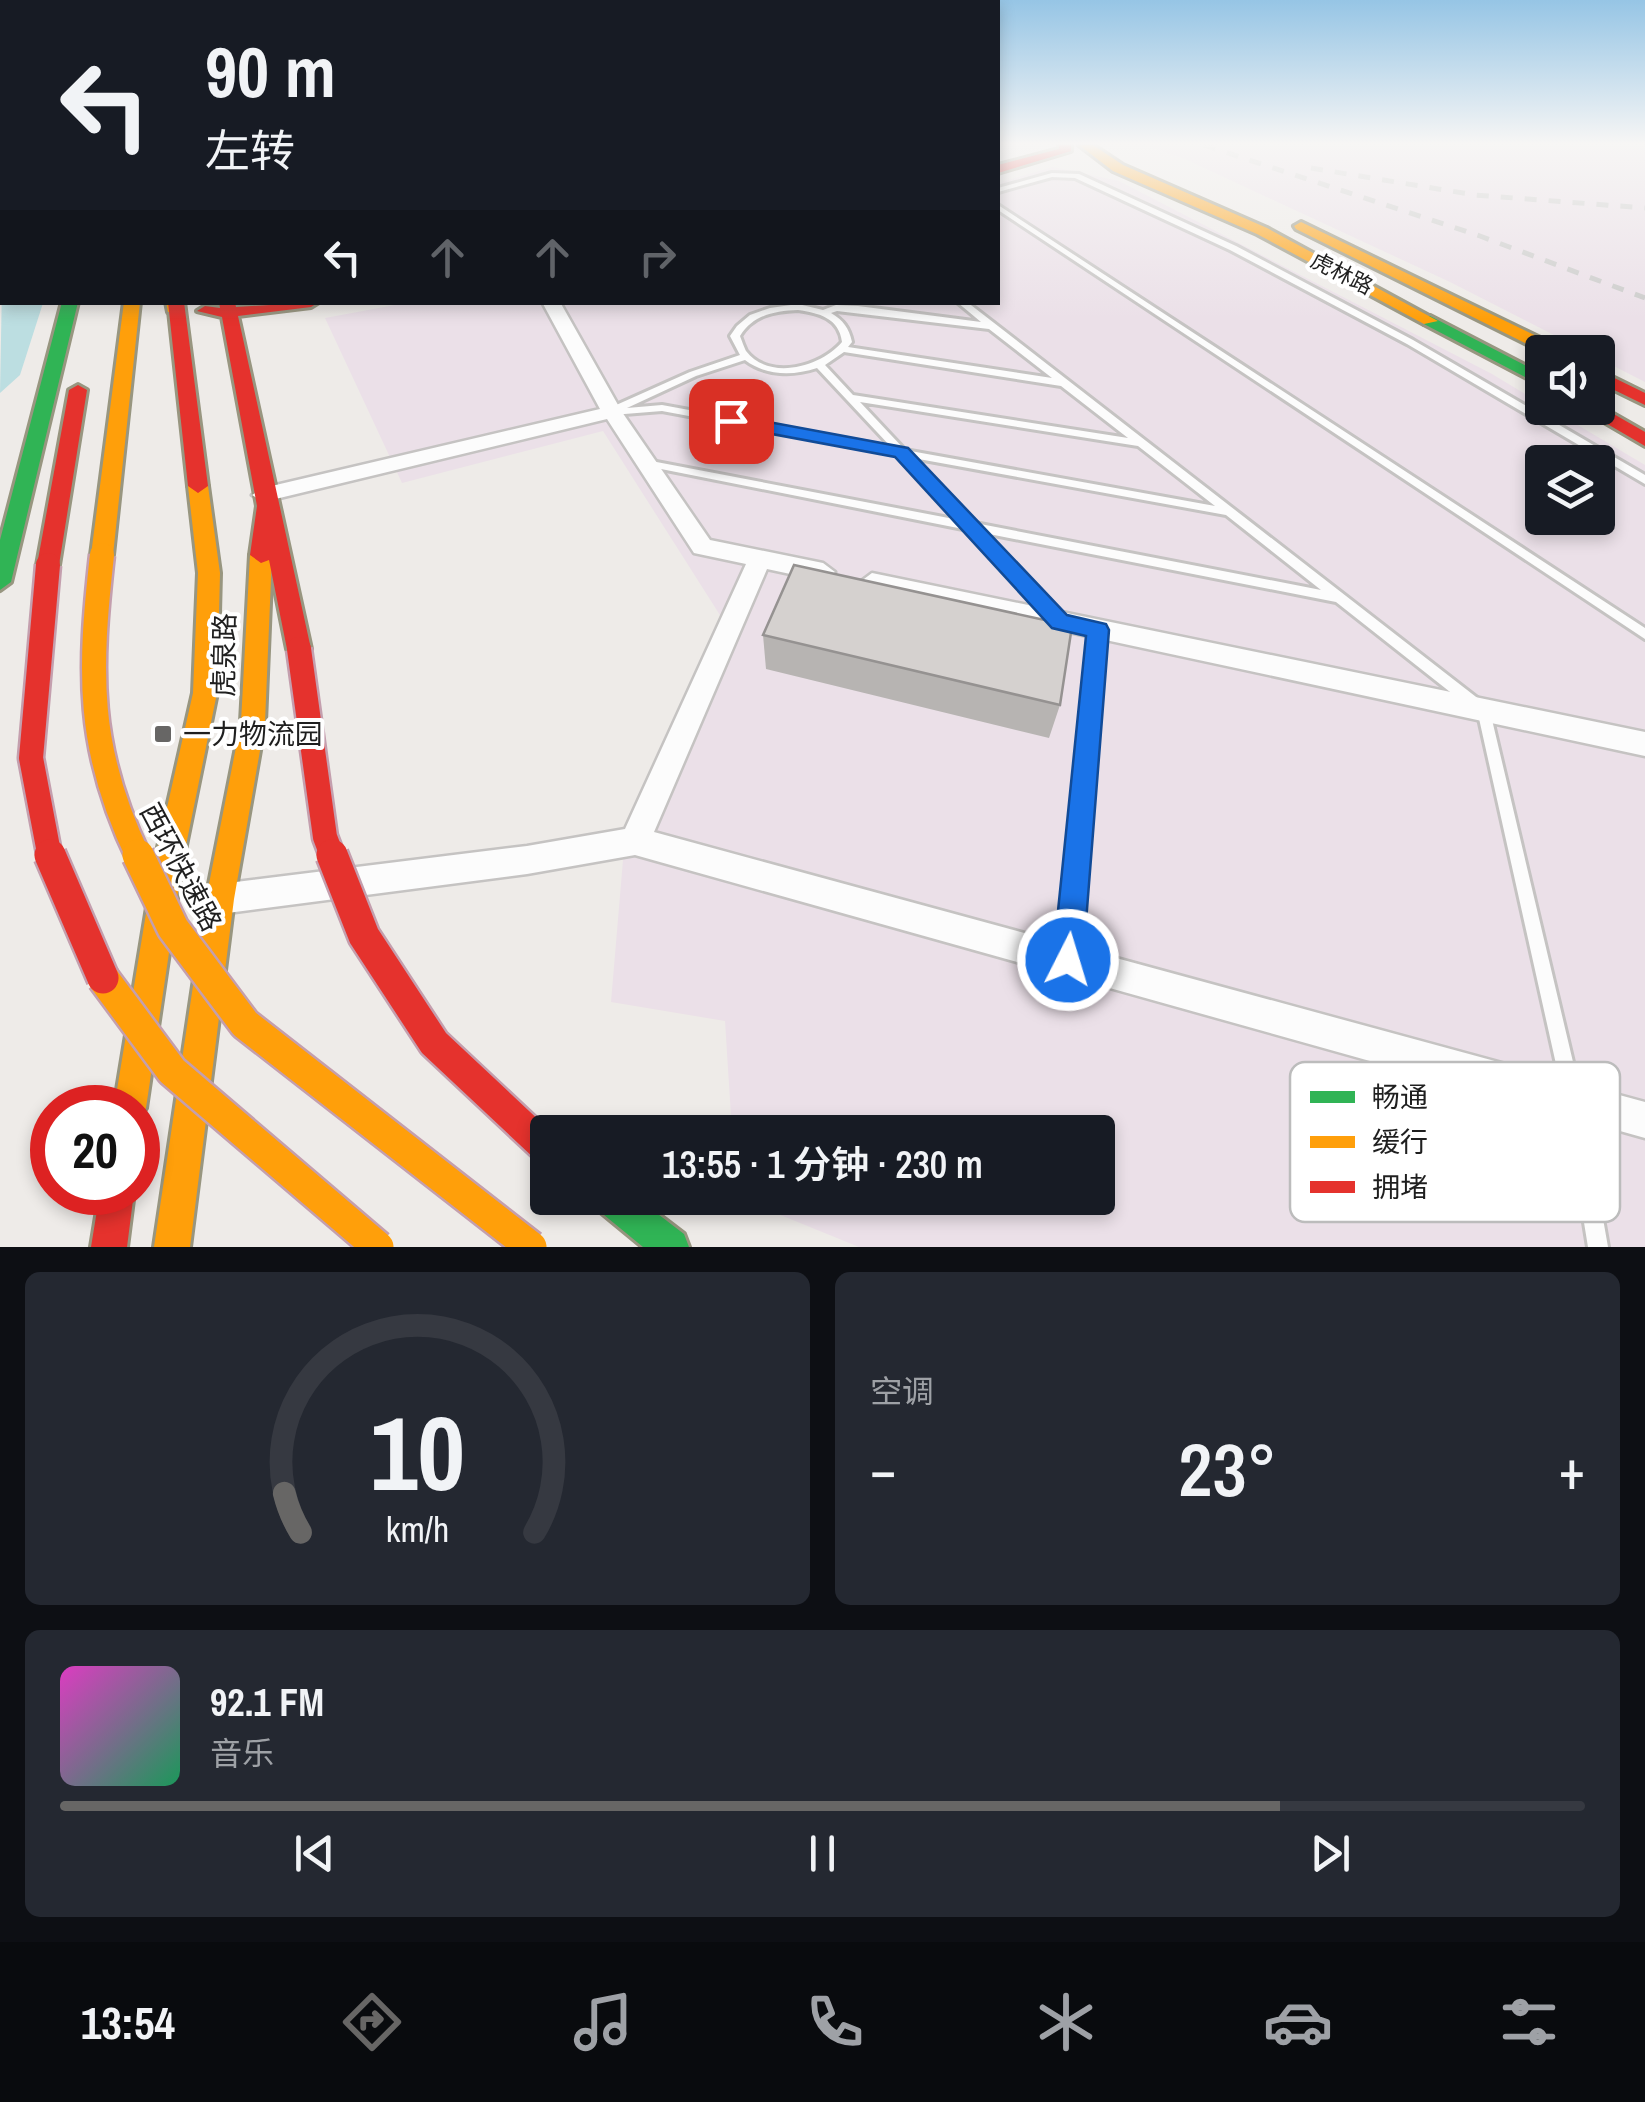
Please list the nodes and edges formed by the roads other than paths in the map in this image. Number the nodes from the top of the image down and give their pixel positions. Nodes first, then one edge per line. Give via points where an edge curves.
1 (1135, 203) edge
2 (1198, 203) edge
3 (1253, 203) edge
4 (1000, 208) edge
5 (69, 305) edge
6 (132, 305) edge
7 (178, 305) edge
8 (190, 305) edge
9 (270, 305) edge
10 (553, 305) edge
11 (965, 305) edge
12 (228, 308) edge
13 (823, 312) junction
14 (992, 326) junction
15 (1525, 337) edge
16 (844, 349) junction
17 (745, 357) junction
18 (83, 359) dead end
19 (820, 365) junction
20 (1525, 372) edge
21 (1064, 383) junction
22 (1615, 384) edge
23 (849, 397) junction
24 (1645, 400) edge
25 (612, 412) junction
26 (1615, 423) edge
27 (1645, 440) edge
28 (1142, 443) junction
29 (901, 452) junction
30 (646, 462) junction
31 (1645, 480) edge
32 (265, 501) junction
33 (1230, 513) junction
34 (970, 526) junction
35 (760, 559) junction
36 (0, 582) edge
37 (1341, 599) junction
38 (1060, 622) junction
39 (1098, 630) junction
40 (1645, 634) edge
41 (1484, 711) junction
42 (1645, 744) edge
43 (635, 841) junction
44 (220, 899) junction
45 (1068, 960) junction
46 (1436, 1062) edge
47 (1564, 1062) edge
48 (134, 1085) edge
49 (1620, 1113) edge
50 (1645, 1120) edge
51 (530, 1133) edge
52 (113, 1215) edge
53 (631, 1215) edge
54 (1594, 1222) edge
55 (108, 1247) edge
56 (172, 1247) edge
57 (378, 1247) edge
58 (531, 1247) edge
59 (671, 1247) edge
60 (1598, 1247) edge

1 - 31 lane via 1410,342
2 - 20 main road, 虎林路
3 - 15 main road, 虎林路
4 - 40 lane
5 - 36 main road
6 - 58 main road, 西环快速路, bridge via 91,651 96,730 119,817 174,928 245,1024
7 - 48 main road, 虎泉路 via 209,573 205,693 168,865
8 - 12 main road
9 - 12 main road
10 - 25 street
11 - 14 lane
12 - 32 main road, 虎泉路
13 - 14 lane via 858,309
13 - 16 lane via 847,332
13 - 17 lane via 780,308 750,318 735,336
14 - 21 lane
16 - 19 lane
16 - 21 lane
17 - 19 lane via 776,369
17 - 25 lane
18 - 57 main road, bridge via 48,565 31,758 52,866 108,990 172,1071
19 - 23 lane
21 - 28 lane
22 - 24 main road
23 - 28 lane
23 - 29 lane
25 - 29 lane via 662,408
25 - 30 street
25 - 32 street
26 - 27 main road
28 - 33 lane
29 - 33 lane
29 - 34 lane
30 - 34 lane
30 - 35 street via 702,547
32 - 44 main road, 虎泉路 via 252,722
32 - 51 main road, bridge via 299,649 325,838 364,936 434,1042
33 - 37 lane
34 - 37 lane
34 - 38 lane
35 - 38 street
35 - 43 street
37 - 41 lane
38 - 39 street
39 - 41 street
39 - 45 lane
41 - 42 street
41 - 47 lane
43 - 44 street
43 - 45 street
44 - 56 main road, 虎泉路
45 - 46 street
49 - 50 street
52 - 55 main road
53 - 59 main road
54 - 60 lane

